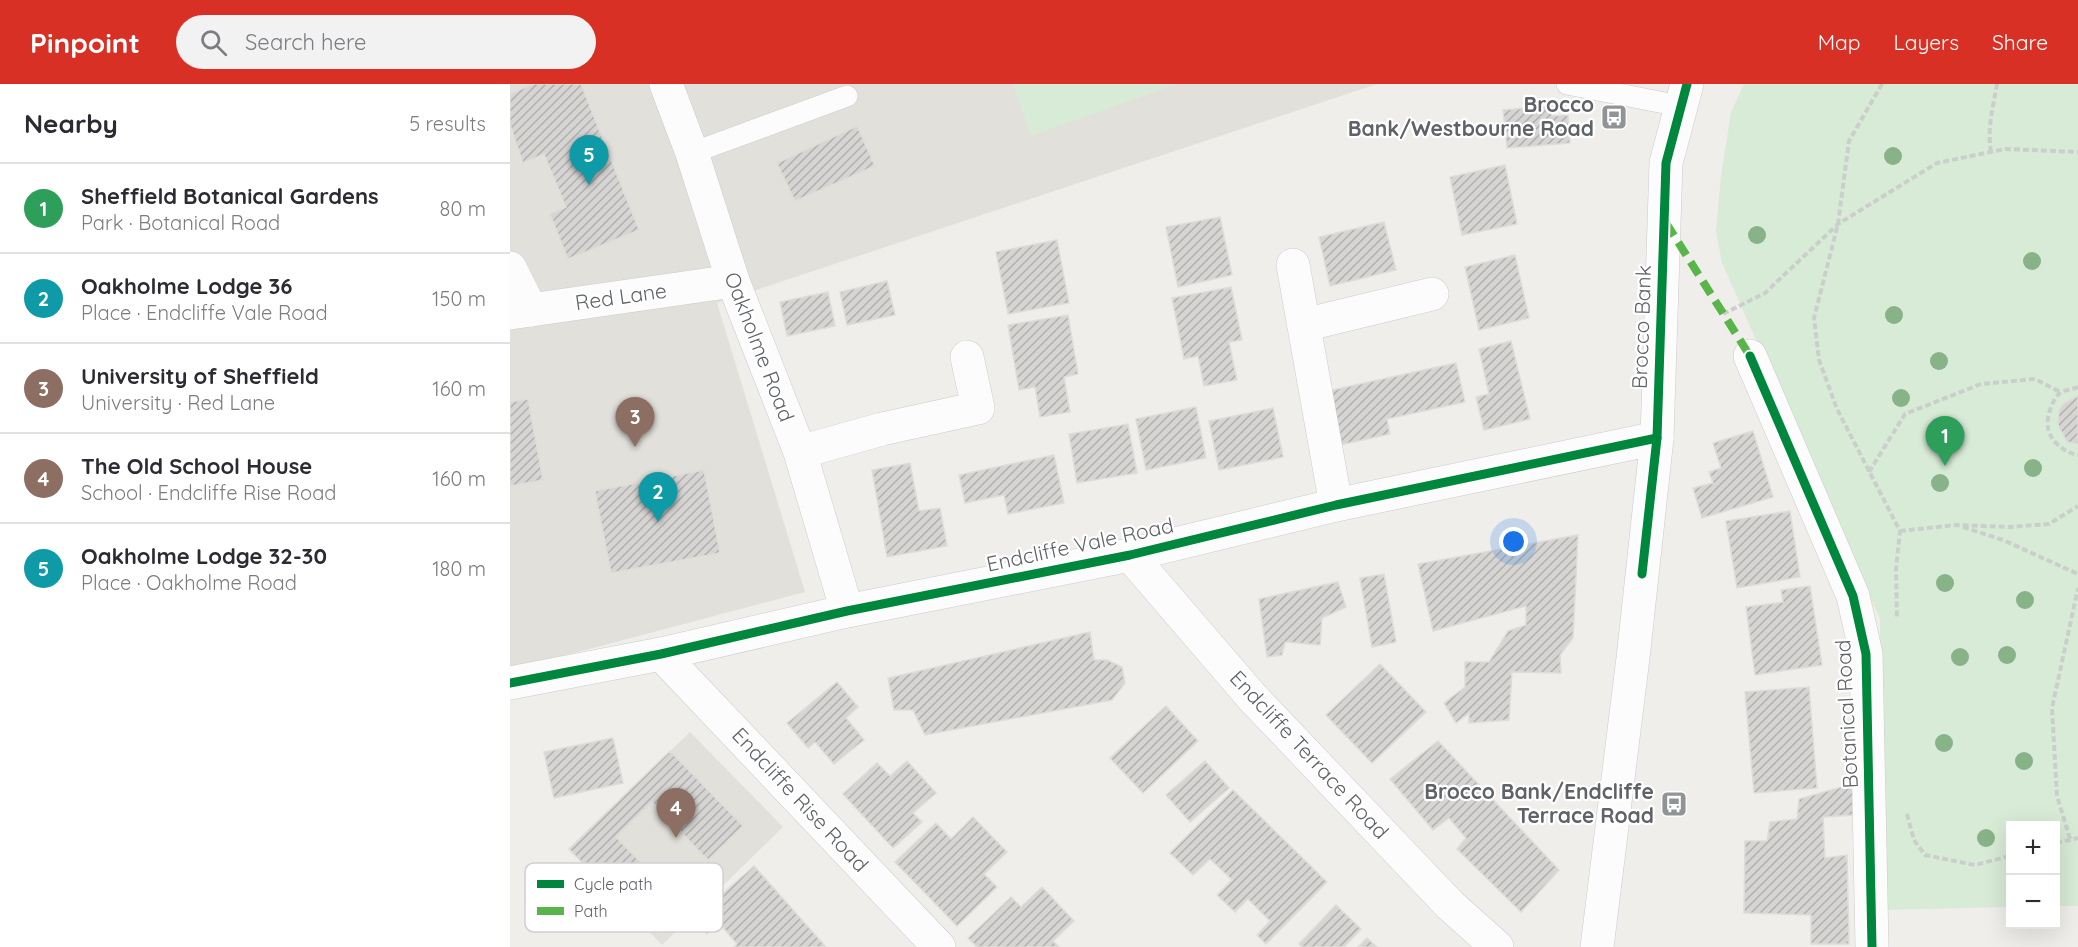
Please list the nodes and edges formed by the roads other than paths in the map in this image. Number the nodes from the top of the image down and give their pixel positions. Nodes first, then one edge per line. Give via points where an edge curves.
1 (666, 84) edge
2 (1567, 84) edge
3 (1684, 95) edge
4 (847, 96) dead end
5 (692, 153) junction
6 (1293, 265) dead end
7 (510, 268) edge
8 (733, 281) junction
9 (1432, 294) dead end
10 (521, 312) edge
11 (1304, 325) junction
12 (1750, 356) dead end
13 (967, 357) dead end
14 (1657, 438) junction
15 (800, 452) junction
16 (1336, 505) junction
17 (1130, 555) junction
18 (847, 611) junction
19 (661, 654) junction
20 (510, 683) edge
21 (939, 947) edge
22 (1497, 947) edge
23 (1597, 947) edge
24 (1872, 947) edge

1 - 5 street, Oakholme Road
2 - 3 lane
3 - 14 street, Brocco Bank via 1666,163
4 - 5 lane
5 - 8 street, Oakholme Road
6 - 11 street
7 - 10 street
8 - 10 street, Red Lane
8 - 15 street, Oakholme Road
9 - 11 street
11 - 16 street
12 - 24 street, Botanical Road via 1853,596 1866,654
13 - 15 street via 978,408
14 - 16 street, Endcliffe Vale Road
14 - 23 street, Brocco Bank
15 - 18 street, Oakholme Road
16 - 17 street, Endcliffe Vale Road
17 - 18 street, Endcliffe Vale Road
17 - 22 street, Endcliffe Terrace Road via 1252,697 1450,905
18 - 19 street, Endcliffe Vale Road
19 - 20 street, Endcliffe Vale Road
19 - 21 street, Endcliffe Rise Road

